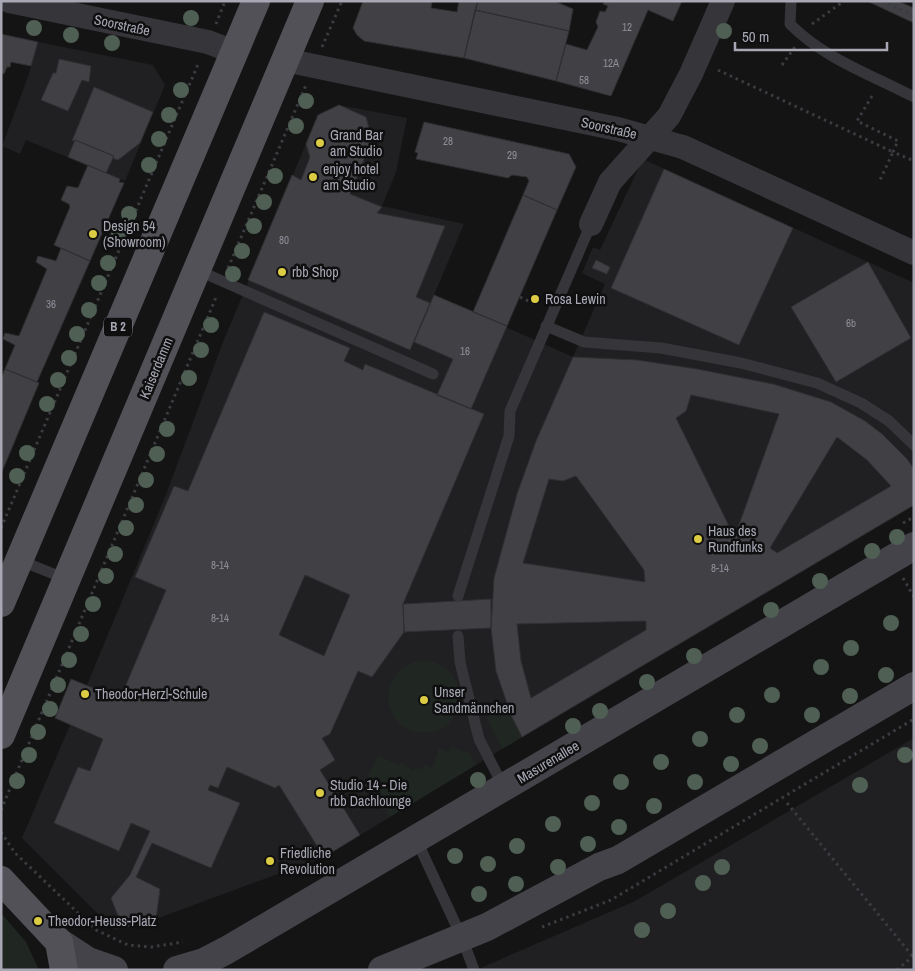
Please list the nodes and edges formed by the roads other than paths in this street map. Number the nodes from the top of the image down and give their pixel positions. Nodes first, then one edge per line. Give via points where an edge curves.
1 (9, 1) edge
2 (256, 1) edge
3 (310, 1) edge
4 (723, 1) edge
5 (791, 1) edge
6 (234, 52) junction
7 (286, 60) junction
8 (914, 97) edge
9 (650, 138) junction
10 (591, 224) joint
11 (914, 253) edge
12 (197, 270) junction
13 (546, 326) junction
14 (433, 374) dead end
15 (914, 445) edge
16 (914, 546) edge
17 (20, 560) junction
18 (68, 580) junction
19 (458, 596) dead end
20 (1, 602) edge
21 (458, 636) dead end
22 (914, 686) edge
23 (1, 735) edge
24 (504, 788) junction
25 (416, 839) junction
26 (1, 880) edge
27 (462, 938) junction
28 (59, 942) junction
29 (64, 970) edge
30 (114, 970) edge
31 (177, 970) edge
32 (382, 970) edge
33 (474, 970) edge

1 - 6 street, Soorstraße via 208,42
2 - 6 main road, B 2
3 - 7 main road, Kaiserdamm
4 - 9 street via 691,74 668,116
5 - 8 lane via 790,24 802,37
6 - 17 main road, B 2
7 - 9 street, Soorstraße
7 - 12 main road, Kaiserdamm
9 - 10 street via 610,182
9 - 11 street, Soorstraße via 682,147
10 - 13 lane
12 - 14 lane
12 - 18 main road, Kaiserdamm
13 - 15 lane via 584,342 662,348 741,363 817,383 862,403 889,421
13 - 19 lane via 510,411 509,436
16 - 24 main road, Masurenallee
17 - 18 lane
17 - 20 main road, B 2
18 - 23 main road, Kaiserdamm
21 - 24 lane via 460,662 479,739
22 - 27 main road via 618,860
24 - 25 main road, Masurenallee
25 - 27 lane
25 - 31 main road, Masurenallee via 227,950 204,962
26 - 28 main road
27 - 32 main road
27 - 33 lane
28 - 29 main road
28 - 30 main road via 88,961

